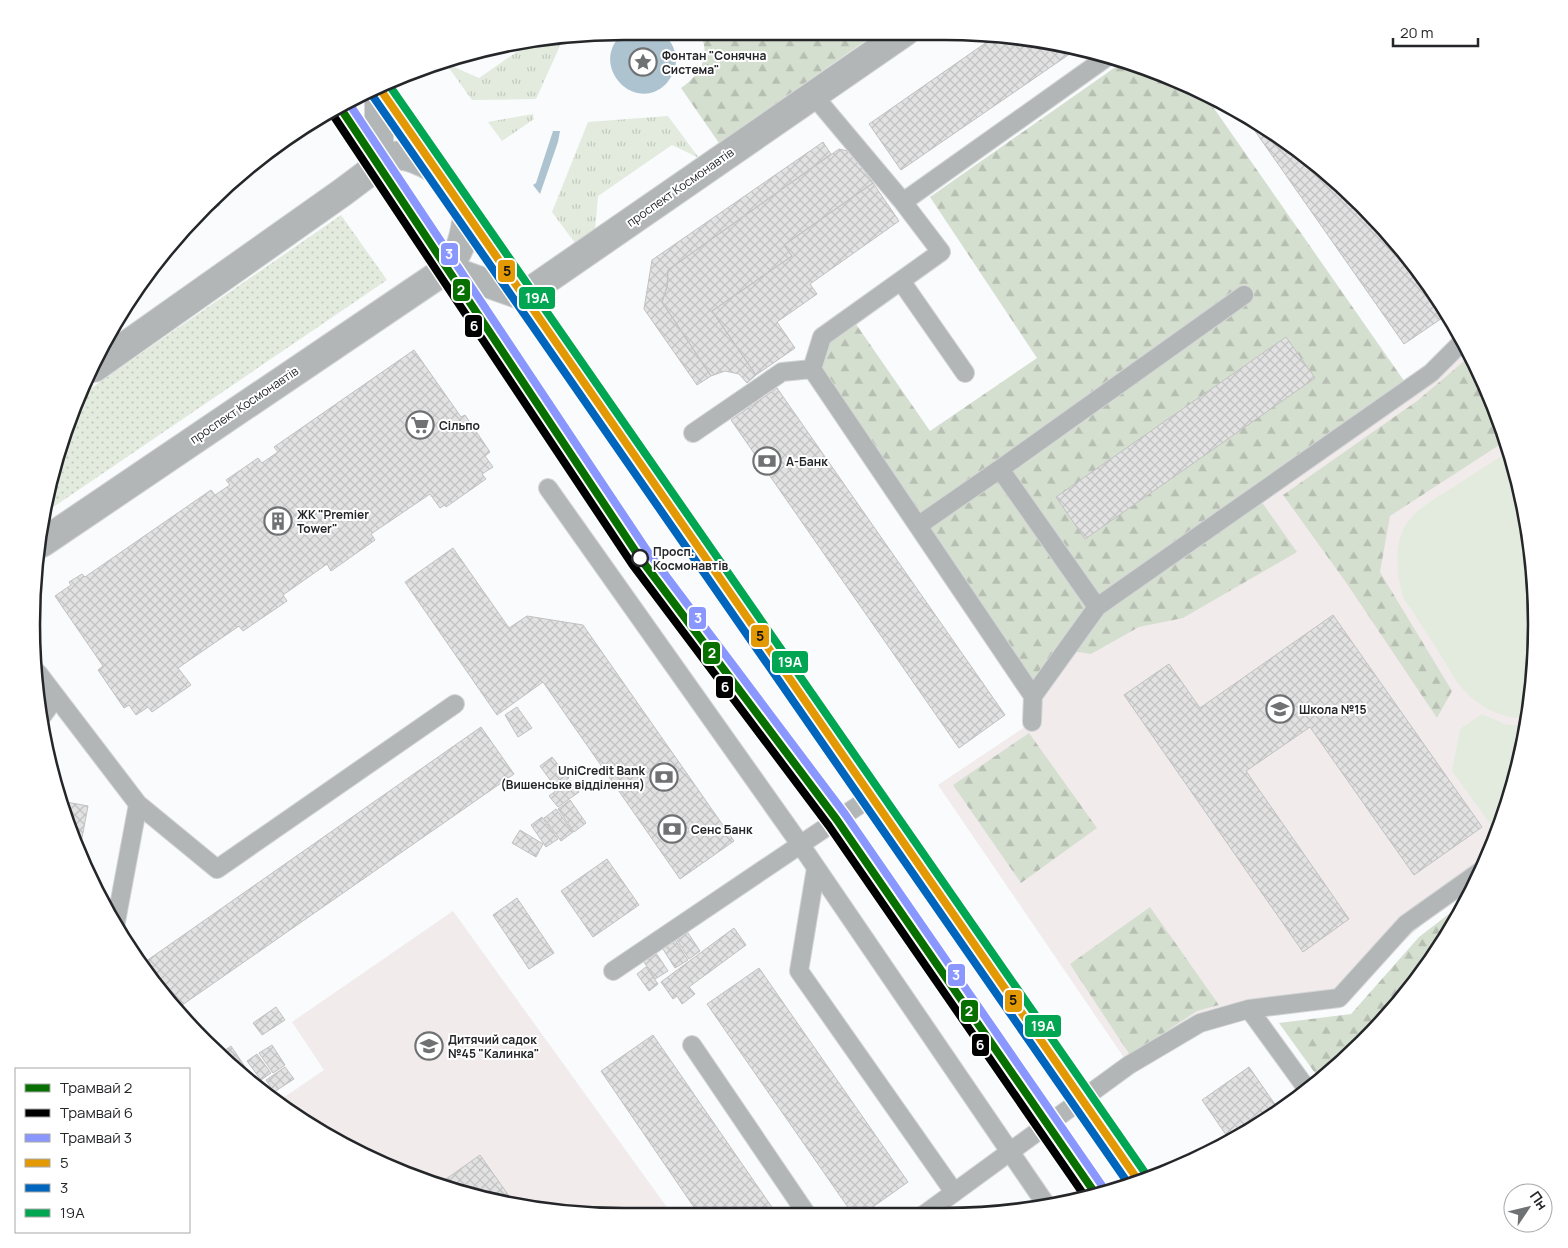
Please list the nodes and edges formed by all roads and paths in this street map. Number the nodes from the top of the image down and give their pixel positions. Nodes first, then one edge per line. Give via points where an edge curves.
1 (894, 40) edge
2 (1100, 62) edge
3 (382, 93) edge
4 (379, 94) edge
5 (814, 96) junction
6 (379, 165) junction
7 (435, 169) junction
8 (903, 202) junction
9 (467, 215) junction
10 (447, 269) junction
11 (901, 280) junction
12 (523, 296) junction
13 (1244, 296) dead end
14 (1458, 346) edge
15 (102, 362) edge
16 (812, 369) junction
17 (965, 373) dead end
18 (693, 434) dead end
19 (1000, 468) junction
20 (548, 488) dead end
21 (919, 525) junction
22 (46, 540) edge
23 (1097, 607) junction
24 (43, 679) edge
25 (1033, 696) junction
26 (56, 697) junction
27 (455, 704) dead end
28 (47, 710) edge
29 (1032, 722) dead end
30 (871, 797) junction
31 (138, 804) junction
32 (800, 844) junction
33 (816, 868) junction
34 (1469, 879) edge
35 (118, 916) edge
36 (613, 971) dead end
37 (1249, 1009) junction
38 (692, 1045) dead end
39 (1303, 1084) edge
40 (1081, 1099) junction
41 (1009, 1151) junction
42 (1135, 1176) edge
43 (954, 1192) junction
44 (1043, 1199) edge
45 (803, 1208) edge
46 (932, 1208) edge

1 - 5 street, проспект Космонавтів
2 - 8 lane
3 - 7 main road
4 - 6 street
5 - 8 lane
5 - 12 street, проспект Космонавтів
6 - 7 street via 393,156 423,162
6 - 15 street
7 - 9 main road
8 - 11 lane via 941,252
9 - 10 street, проспект Космонавтів via 459,252
9 - 12 main road
10 - 12 street
10 - 22 street, проспект Космонавтів
11 - 16 lane via 822,338
11 - 17 lane
12 - 30 main road
13 - 19 lane
14 - 23 lane via 1431,373
16 - 18 lane via 782,372
16 - 21 lane
19 - 21 lane
19 - 23 lane
20 - 32 lane
21 - 25 lane
23 - 25 lane
24 - 26 lane
25 - 29 lane
26 - 28 lane
26 - 31 lane
27 - 31 lane via 217,869
30 - 32 lane
30 - 40 main road
31 - 35 lane
32 - 33 lane
32 - 36 lane
33 - 41 lane
33 - 43 lane via 799,971
34 - 37 lane via 1406,924 1339,998
37 - 39 lane
37 - 40 lane via 1200,1023 1129,1065
38 - 45 lane
40 - 41 lane
40 - 42 main road
41 - 43 lane
41 - 44 lane
43 - 46 lane

